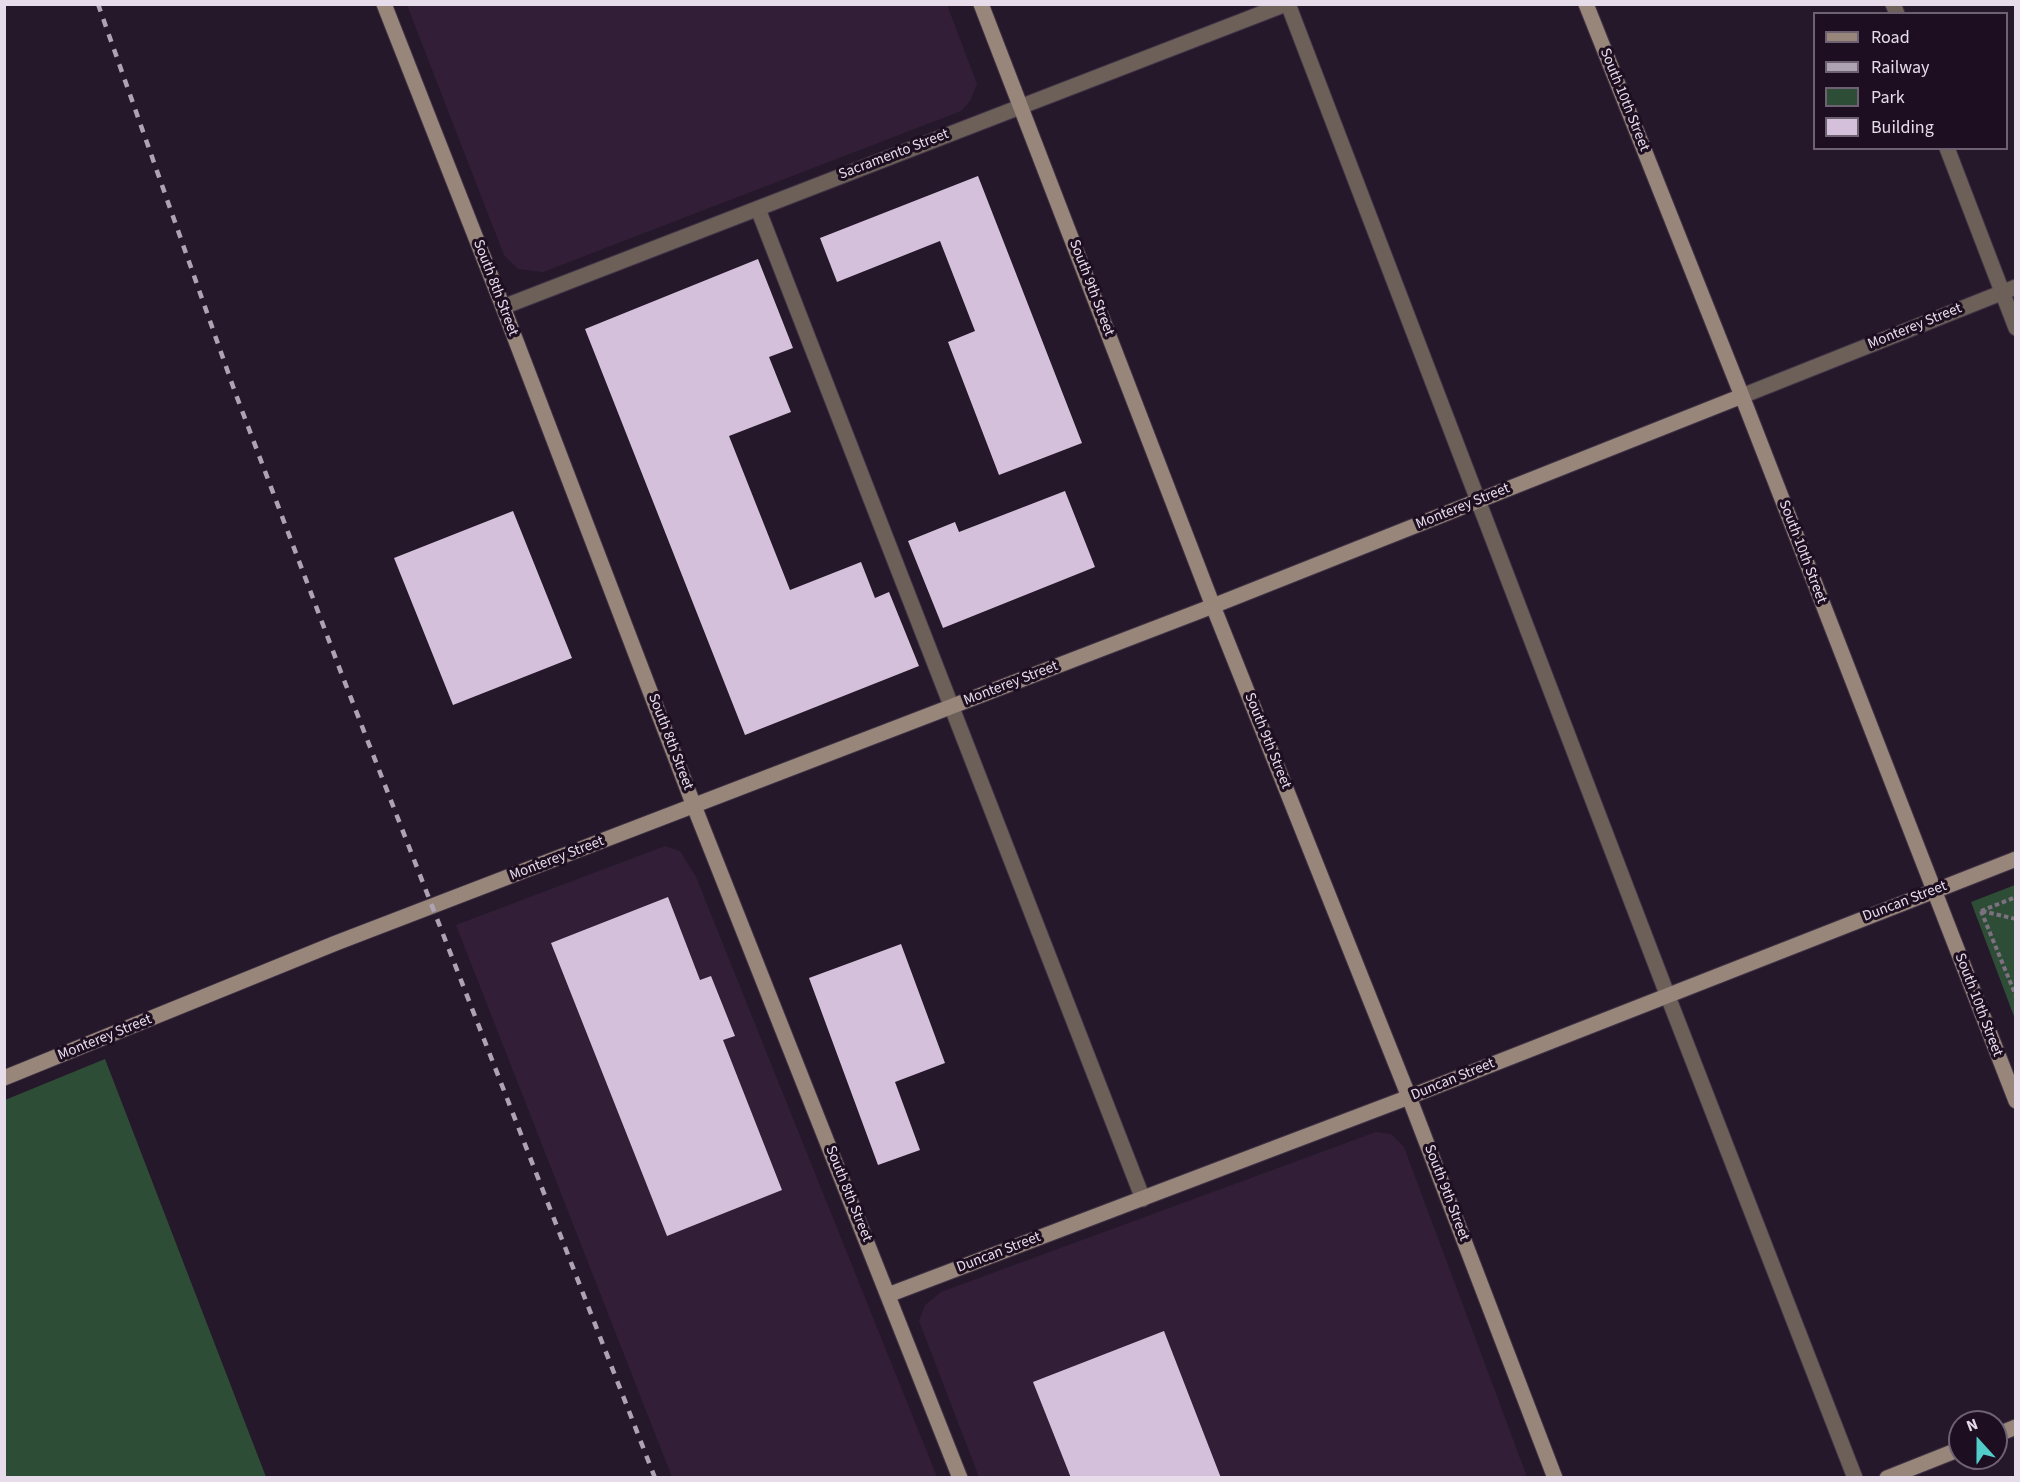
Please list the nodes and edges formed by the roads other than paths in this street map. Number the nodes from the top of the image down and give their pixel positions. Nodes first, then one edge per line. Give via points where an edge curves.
1 (384, 4) edge
2 (981, 4) edge
3 (1287, 4) edge
4 (1586, 4) edge
5 (1021, 106) junction
6 (1948, 150) edge
7 (758, 208) junction
8 (2008, 290) edge
9 (503, 307) junction
10 (2016, 328) edge
11 (1742, 396) junction
12 (1479, 501) junction
13 (1213, 606) junction
14 (952, 707) junction
15 (694, 806) junction
16 (2016, 859) edge
17 (1934, 891) junction
18 (1667, 994) junction
19 (4, 1078) edge
20 (1409, 1097) junction
21 (2016, 1101) edge
22 (1143, 1199) junction
23 (888, 1295) junction
24 (1948, 1454) edge
25 (960, 1478) edge
26 (1554, 1478) edge
27 (1855, 1478) edge
28 (1887, 1478) edge

1 - 9 street, South 8th Street
2 - 5 street, South 9th Street
3 - 5 street, Sacramento Street
3 - 12 street
4 - 11 street, South 10th Street
5 - 7 street, Sacramento Street
5 - 13 street, South 9th Street
6 - 8 street
7 - 9 street, Sacramento Street
7 - 14 street
8 - 10 street
8 - 11 street, Monterey Street
9 - 15 street, South 8th Street
11 - 12 street, Monterey Street
11 - 17 street, South 10th Street
12 - 13 street, Monterey Street
12 - 18 street
13 - 14 street, Monterey Street
13 - 20 street, South 9th Street
14 - 15 street, Monterey Street
14 - 22 street
15 - 19 street, Monterey Street
15 - 23 street, South 8th Street
16 - 17 street, Duncan Street
17 - 18 street, Duncan Street
17 - 21 street, South 10th Street
18 - 20 street, Duncan Street
18 - 27 street
20 - 22 street, Duncan Street
20 - 26 street, South 9th Street
22 - 23 street, Duncan Street
23 - 25 street, South 8th Street
24 - 28 street

